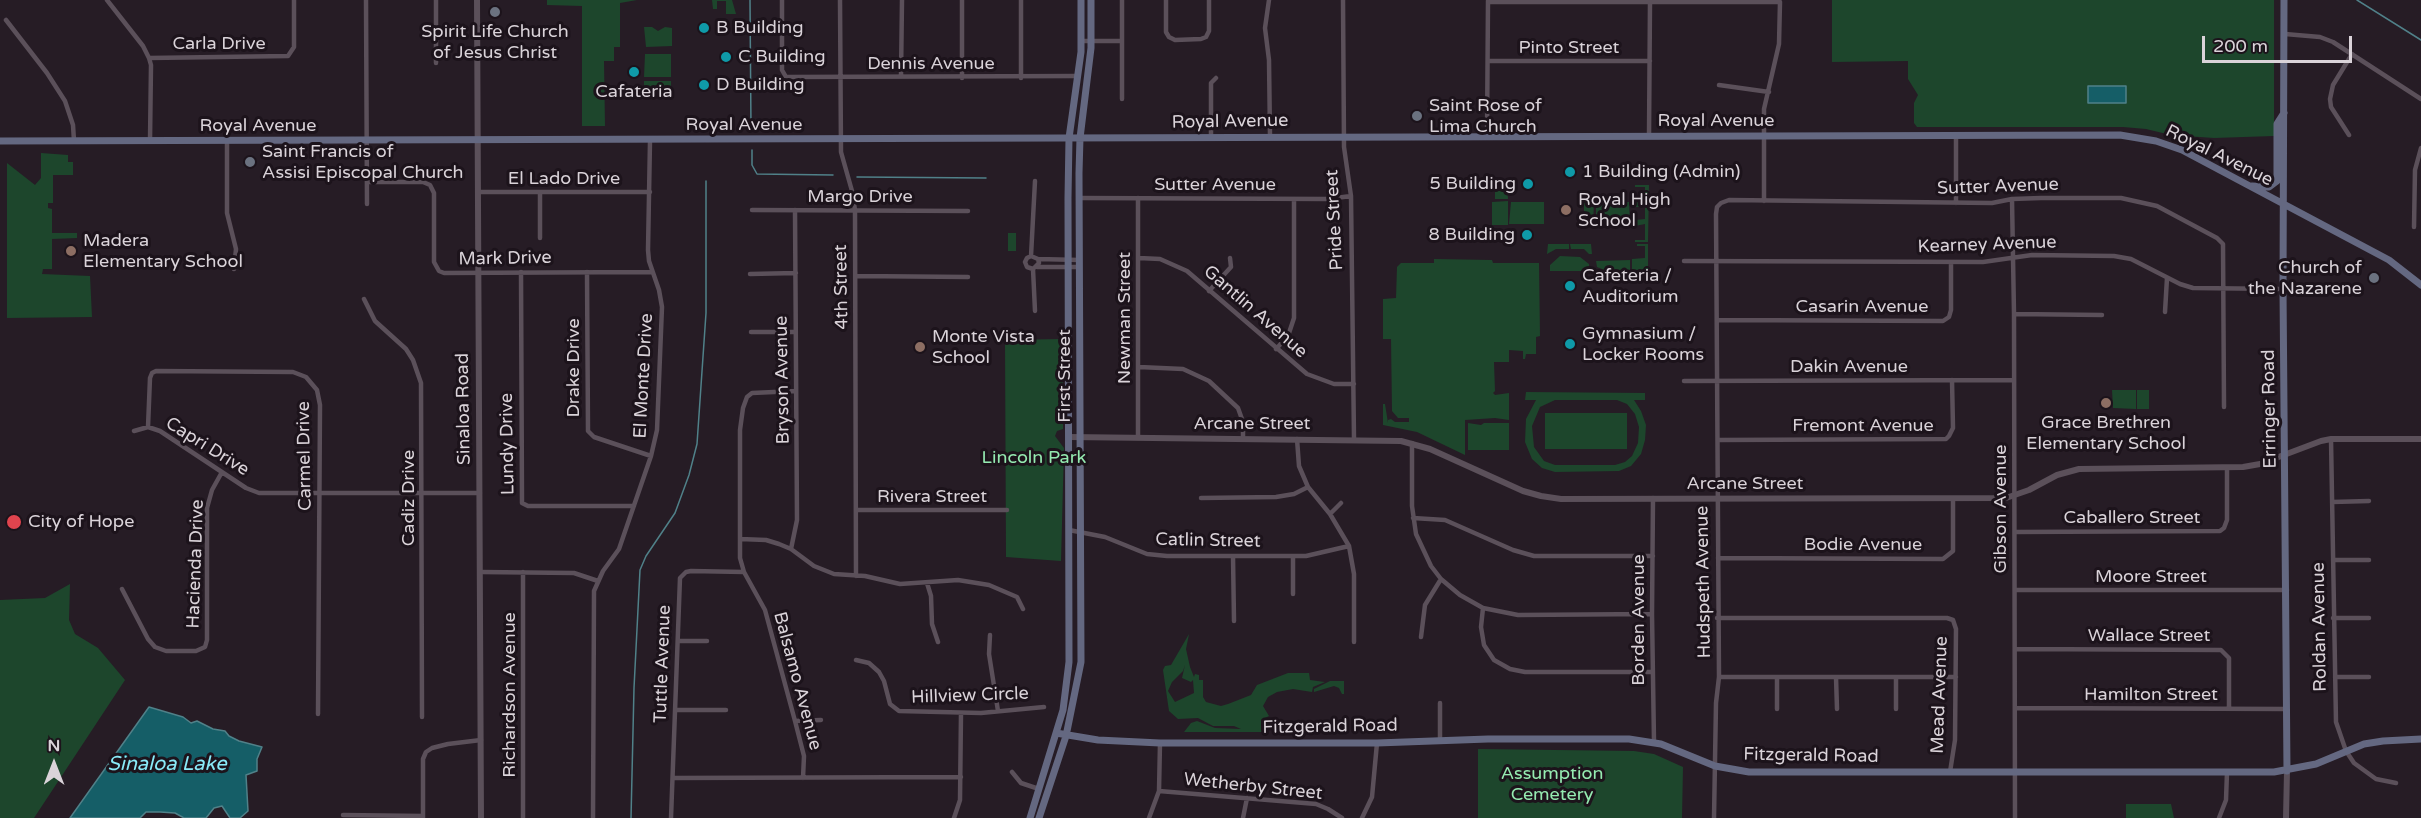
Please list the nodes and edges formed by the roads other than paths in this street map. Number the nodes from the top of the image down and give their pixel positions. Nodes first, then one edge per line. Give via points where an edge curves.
1 (294, 0) edge
2 (366, 0) edge
3 (436, 0) edge
4 (477, 0) edge
5 (782, 0) edge
6 (840, 0) edge
7 (902, 0) edge
8 (962, 0) edge
9 (1021, 0) edge
10 (1081, 0) edge
11 (1091, 0) edge
12 (1122, 0) edge
13 (1166, 0) edge
14 (1209, 0) edge
15 (1269, 0) edge
16 (1343, 0) edge
17 (2284, 0) edge
18 (111, 1) edge
19 (1488, 1) edge
20 (1650, 1) edge
21 (1715, 1) edge
22 (1780, 1) edge
23 (6, 20) dead end
24 (2284, 34) junction
25 (1081, 41) junction
26 (1091, 41) junction
27 (1122, 41) junction
28 (2352, 54) junction
29 (149, 58) junction
30 (1488, 61) junction
31 (1650, 61) junction
32 (436, 63) dead end
33 (841, 76) junction
34 (902, 76) junction
35 (1078, 76) junction
36 (962, 78) junction
37 (1021, 78) junction
38 (1216, 78) dead end
39 (1719, 85) dead end
40 (1769, 92) junction
41 (1122, 99) dead end
42 (2421, 99) edge
43 (2284, 113) junction
44 (1956, 135) junction
45 (2349, 135) dead end
46 (1270, 136) junction
47 (1344, 136) junction
48 (1487, 136) junction
49 (1765, 136) junction
50 (1649, 137) junction
51 (1069, 138) junction
52 (1080, 138) junction
53 (1211, 138) junction
54 (841, 140) junction
55 (0, 141) edge
56 (74, 141) junction
57 (150, 141) junction
58 (227, 141) junction
59 (366, 141) junction
60 (477, 141) junction
61 (650, 141) junction
62 (2421, 148) edge
63 (1035, 181) dead end
64 (366, 182) junction
65 (2247, 185) junction
66 (478, 192) junction
67 (540, 192) junction
68 (650, 192) junction
69 (2415, 195) junction
70 (2421, 195) edge
71 (1351, 196) junction
72 (1080, 198) junction
73 (1138, 198) junction
74 (1294, 199) junction
75 (2012, 199) junction
76 (1764, 201) junction
77 (1721, 203) joint
78 (1956, 203) junction
79 (366, 204) dead end
80 (2284, 205) junction
81 (752, 210) dead end
82 (795, 210) junction
83 (855, 210) junction
84 (968, 211) dead end
85 (2414, 227) dead end
86 (540, 238) dead end
87 (1031, 256) junction
88 (1139, 258) junction
89 (1230, 258) dead end
90 (2012, 258) junction
91 (1038, 259) junction
92 (1684, 261) dead end
93 (1716, 261) junction
94 (1951, 261) junction
95 (1067, 263) junction
96 (1080, 263) junction
97 (1035, 268) junction
98 (234, 269) dead end
99 (478, 272) junction
100 (521, 272) junction
101 (587, 272) junction
102 (652, 272) junction
103 (796, 273) junction
104 (750, 274) dead end
105 (856, 276) junction
106 (968, 277) dead end
107 (2167, 278) junction
108 (2421, 285) edge
109 (2222, 287) junction
110 (2283, 289) junction
111 (1209, 291) junction
112 (364, 299) dead end
113 (1035, 311) dead end
114 (2165, 312) dead end
115 (2014, 314) junction
116 (2102, 315) dead end
117 (1718, 320) junction
118 (751, 332) dead end
119 (795, 332) junction
120 (1276, 349) junction
121 (1139, 367) junction
122 (1952, 380) junction
123 (2014, 380) junction
124 (1684, 381) dead end
125 (1719, 381) junction
126 (1354, 384) junction
127 (796, 391) junction
128 (2224, 407) dead end
129 (148, 427) junction
130 (134, 431) dead end
131 (1069, 437) junction
132 (1080, 437) junction
133 (1138, 438) junction
134 (1243, 439) junction
135 (1297, 439) junction
136 (1354, 439) junction
137 (2331, 439) junction
138 (2421, 439) edge
139 (1718, 440) junction
140 (1412, 443) junction
141 (2286, 453) junction
142 (651, 456) junction
143 (2227, 468) junction
144 (222, 472) junction
145 (1308, 487) junction
146 (480, 493) junction
147 (320, 494) junction
148 (422, 494) junction
149 (2014, 495) junction
150 (1201, 498) dead end
151 (1653, 498) junction
152 (1717, 499) junction
153 (1953, 499) junction
154 (2369, 501) dead end
155 (1341, 502) dead end
156 (2332, 502) junction
157 (634, 506) junction
158 (857, 510) junction
159 (1007, 510) dead end
160 (1330, 514) junction
161 (1413, 518) junction
162 (1068, 530) junction
163 (1081, 532) junction
164 (2014, 532) junction
165 (740, 539) junction
166 (1349, 546) junction
167 (791, 549) junction
168 (1233, 556) junction
169 (1293, 556) junction
170 (1653, 556) junction
171 (1718, 558) junction
172 (2333, 560) junction
173 (2369, 560) dead end
174 (481, 572) junction
175 (523, 572) junction
176 (744, 572) junction
177 (856, 576) junction
178 (1441, 579) junction
179 (598, 580) junction
180 (927, 583) junction
181 (123, 589) dead end
182 (2014, 590) junction
183 (2287, 590) junction
184 (1293, 594) dead end
185 (1483, 608) junction
186 (1023, 609) dead end
187 (1652, 614) junction
188 (1718, 618) junction
189 (2333, 618) junction
190 (2369, 618) dead end
191 (1234, 621) dead end
192 (990, 635) dead end
193 (1421, 637) dead end
194 (678, 641) junction
195 (707, 641) dead end
196 (938, 642) dead end
197 (1354, 642) dead end
198 (2015, 649) junction
199 (856, 660) dead end
200 (1653, 672) junction
201 (2369, 676) dead end
202 (1719, 677) junction
203 (1777, 677) junction
204 (1836, 677) junction
205 (1896, 677) junction
206 (1956, 677) junction
207 (2335, 677) junction
208 (1440, 703) dead end
209 (1044, 707) dead end
210 (2015, 708) junction
211 (2229, 708) junction
212 (2287, 708) junction
213 (1777, 709) dead end
214 (1837, 709) dead end
215 (1896, 709) dead end
216 (676, 710) junction
217 (726, 710) dead end
218 (998, 711) junction
219 (961, 713) junction
220 (318, 714) dead end
221 (422, 717) dead end
222 (821, 720) dead end
223 (795, 721) junction
224 (1056, 733) junction
225 (1066, 736) junction
226 (2421, 739) edge
227 (481, 740) junction
228 (1440, 740) junction
229 (1654, 742) junction
230 (1160, 743) junction
231 (1377, 743) junction
232 (2346, 751) junction
233 (1715, 765) junction
234 (2286, 771) junction
235 (1012, 772) dead end
236 (1950, 772) junction
237 (2015, 772) junction
238 (2228, 772) junction
239 (961, 777) junction
240 (673, 778) junction
241 (804, 778) junction
242 (2396, 783) dead end
243 (1039, 789) junction
244 (1159, 791) junction
245 (1247, 798) junction
246 (343, 814) dead end
247 (423, 817) edge
248 (481, 818) edge
249 (523, 818) edge
250 (593, 818) edge
251 (671, 818) edge
252 (954, 818) edge
253 (1030, 818) edge
254 (1039, 818) edge
255 (1149, 818) edge
256 (1243, 818) edge
257 (1342, 818) edge
258 (1362, 818) edge
259 (1714, 818) edge
260 (2015, 818) edge
261 (2219, 818) edge
262 (2286, 818) edge

1 - 29 street, Carla Drive via 294,48 284,58
2 - 59 street
3 - 32 street
4 - 60 street, Sinaloa Road
5 - 33 street, Dennis Avenue via 784,76
6 - 33 street, 4th Street
7 - 34 street
8 - 36 street
9 - 37 street
10 - 25 main road, First Street
11 - 26 main road, First Street
12 - 27 street
13 - 14 street via 1168,37 1184,40 1206,37
15 - 46 street via 1265,28 1270,70
16 - 47 street, Pride Street
17 - 24 main road, Erringer Road
18 - 29 street
19 - 20 street
19 - 30 street
20 - 21 street
20 - 31 street
21 - 22 street
22 - 40 street via 1779,44
23 - 56 street via 65,101
24 - 28 street via 2320,37
24 - 43 main road, Erringer Road
25 - 26 street
25 - 35 main road, First Street
26 - 27 street
26 - 52 main road, First Street
27 - 41 street
28 - 42 street
28 - 45 street via 2330,99
29 - 57 street
30 - 31 street, Pinto Street
30 - 48 street
31 - 50 street
33 - 34 street, Dennis Avenue
33 - 54 street, 4th Street
34 - 36 street, Dennis Avenue
35 - 37 street, Dennis Avenue
35 - 51 main road, First Street
36 - 37 street, Dennis Avenue
38 - 53 street via 1211,83
39 - 40 street
40 - 49 street via 1764,110
43 - 65 main road via 2277,124 2277,181 2269,187
43 - 80 main road, Erringer Road
44 - 49 main road, Royal Avenue
44 - 65 main road, Royal Avenue via 2144,138 2182,150
44 - 78 street
46 - 47 main road, Royal Avenue
46 - 53 main road, Royal Avenue
47 - 48 main road, Royal Avenue
47 - 71 street, Pride Street
48 - 50 main road, Royal Avenue
49 - 50 main road, Royal Avenue
49 - 76 street
51 - 52 main road, Royal Avenue
51 - 54 main road, Royal Avenue
51 - 95 main road, First Street
52 - 53 main road, Royal Avenue
52 - 72 main road, First Street
54 - 61 main road, Royal Avenue
54 - 83 street, 4th Street
55 - 56 main road, Royal Avenue
56 - 57 main road, Royal Avenue
57 - 58 main road, Royal Avenue
58 - 59 main road, Royal Avenue
58 - 98 street via 227,213 236,249
59 - 60 main road, Royal Avenue
59 - 64 street
60 - 61 main road, Royal Avenue
60 - 66 street, Sinaloa Road
61 - 68 street, El Monte Drive
62 - 69 street via 2415,170
63 - 87 street
64 - 79 street
64 - 99 street, Mark Drive via 430,185 434,193 436,267 444,273
65 - 80 main road, Royal Avenue
66 - 67 street, El Lado Drive
66 - 99 street, Sinaloa Road
67 - 68 street, El Lado Drive
67 - 86 street
68 - 102 street, El Monte Drive via 648,250
69 - 70 street
69 - 85 street
71 - 74 street, Sutter Avenue
71 - 126 street, Pride Street
72 - 73 street, Sutter Avenue
72 - 96 main road, First Street
73 - 74 street, Sutter Avenue
73 - 88 street, Newman Street
74 - 120 street via 1294,318 1288,336
75 - 78 street, Sutter Avenue
75 - 90 street, Gibson Avenue
75 - 109 street, Sutter Avenue via 2121,198 2157,206 2221,241
76 - 77 street, Sutter Avenue
76 - 78 street, Sutter Avenue
77 - 93 street, Hudspeth Avenue via 1716,214
80 - 108 main road, Royal Avenue via 2390,260
80 - 110 main road, Erringer Road
81 - 82 street, Margo Drive
82 - 83 street, Margo Drive
82 - 103 street, Bryson Avenue
83 - 84 street, Margo Drive
83 - 105 street, 4th Street
87 - 91 street
87 - 97 street via 1025,262 1027,267
88 - 111 street, Gantlin Avenue via 1160,258 1175,264
88 - 121 street, Newman Street
89 - 111 street via 1231,267
90 - 94 street, Kearney Avenue
90 - 107 street, Kearney Avenue via 2123,257
90 - 115 street, Gibson Avenue
91 - 95 street
91 - 97 street
92 - 93 street, Kearney Avenue
93 - 94 street, Kearney Avenue
93 - 117 street, Hudspeth Avenue
94 - 117 street, Casarin Avenue via 1951,310 1943,321
95 - 96 street
95 - 97 street
95 - 131 main road, First Street
96 - 132 main road, First Street
97 - 113 street
99 - 100 street, Mark Drive
99 - 146 street, Sinaloa Road
100 - 101 street, Mark Drive
100 - 157 street, Lundy Drive via 522,503
101 - 102 street, Mark Drive
101 - 142 street, Drake Drive via 588,431 594,437
102 - 142 street, El Monte Drive via 662,307 657,430
103 - 104 street
103 - 119 street, Bryson Avenue
105 - 106 street
105 - 158 street, 4th Street
107 - 109 street, Kearney Avenue via 2193,288
107 - 114 street
109 - 110 street, Kearney Avenue
109 - 128 street
110 - 141 main road, Erringer Road
111 - 120 street, Gantlin Avenue
112 - 148 street, Cadiz Drive via 375,321 406,349 419,373
115 - 116 street
115 - 123 street, Gibson Avenue
117 - 125 street, Hudspeth Avenue
118 - 119 street
119 - 127 street, Bryson Avenue
120 - 126 street, Gantlin Avenue via 1314,378
121 - 133 street, Newman Street
121 - 134 street via 1183,369 1209,381 1238,408
122 - 123 street, Dakin Avenue
122 - 125 street, Dakin Avenue
122 - 139 street, Fremont Avenue via 1953,428 1946,439
123 - 149 street, Gibson Avenue
124 - 125 street, Dakin Avenue
125 - 139 street, Hudspeth Avenue
126 - 136 street, Pride Street
127 - 165 street, Balsamo Avenue via 752,393 747,397 740,430
127 - 167 street, Bryson Avenue via 797,520
129 - 130 street, Capri Drive
129 - 144 street, Capri Drive
129 - 147 street, Carmel Drive via 153,371 299,374 312,383 320,399
131 - 132 street, Arcane Street
131 - 162 main road, First Street
132 - 133 street, Arcane Street
132 - 163 main road, First Street
133 - 134 street, Arcane Street
134 - 135 street, Arcane Street
135 - 136 street, Arcane Street
135 - 145 street via 1299,466
136 - 140 street, Arcane Street
137 - 138 street, Arcane Street
137 - 141 street, Arcane Street
137 - 156 street, Roldan Avenue
139 - 152 street, Hudspeth Avenue
140 - 151 street, Arcane Street via 1541,496
140 - 161 street
141 - 143 street, Arcane Street via 2260,464
141 - 183 main road, Erringer Road
142 - 157 street, El Monte Drive
143 - 149 street, Arcane Street via 2079,469
143 - 164 street, Caballero Street via 2227,520 2220,531
144 - 147 street, Capri Drive via 259,493
144 - 181 street, Hacienda Drive via 207,508 204,647 196,651 166,651 155,647
145 - 150 street via 1276,497
145 - 160 street
146 - 148 street, Capri Drive
146 - 174 street, Sinaloa Road
147 - 148 street, Capri Drive
147 - 220 street, Carmel Drive
148 - 221 street, Cadiz Drive
149 - 153 street, Arcane Street
149 - 164 street, Gibson Avenue
151 - 152 street, Arcane Street
151 - 170 street, Borden Avenue
152 - 153 street, Arcane Street
152 - 171 street, Hudspeth Avenue
153 - 171 street, Bodie Avenue via 1953,551 1943,559
154 - 156 street
155 - 160 street
156 - 172 street, Roldan Avenue
157 - 179 street, El Monte Drive via 620,549
158 - 159 street, Rivera Street
158 - 177 street, 4th Street
160 - 166 street
161 - 170 street via 1445,520 1534,556
161 - 178 street via 1422,551
162 - 163 street, Catlin Street
162 - 224 main road, First Street via 1069,662
163 - 168 street, Catlin Street via 1156,555
163 - 225 main road, First Street via 1081,662
164 - 182 street, Gibson Avenue
165 - 167 street via 766,540
165 - 176 street, Balsamo Avenue
166 - 169 street, Catlin Street
166 - 197 street via 1354,574
167 - 177 street via 824,571
168 - 169 street, Catlin Street
168 - 191 street
169 - 184 street
170 - 187 street, Borden Avenue
171 - 188 street, Hudspeth Avenue
172 - 173 street
172 - 189 street, Roldan Avenue
174 - 175 street
174 - 227 street, Sinaloa Road
175 - 179 street via 574,573
175 - 249 street, Richardson Avenue
176 - 194 street, Tuttle Avenue via 691,571 682,575 678,583
176 - 223 street, Balsamo Avenue via 765,610
177 - 180 street via 900,584
178 - 185 street via 1460,596
178 - 193 street via 1425,605
179 - 250 street, El Monte Drive via 593,603
180 - 186 street via 958,580 989,585 1017,597
180 - 196 street
182 - 183 street, Moore Street
182 - 198 street, Gibson Avenue
183 - 212 main road, Erringer Road
185 - 187 street via 1518,615
185 - 200 street via 1480,627 1484,645 1494,660 1510,669
187 - 200 street, Borden Avenue
188 - 202 street, Hudspeth Avenue
188 - 206 street, Mead Avenue via 1947,618 1953,620 1956,629
189 - 190 street
189 - 207 street, Roldan Avenue
192 - 218 street
194 - 195 street
194 - 216 street, Tuttle Avenue
198 - 210 street, Gibson Avenue
198 - 211 street, Wallace Street via 2221,650 2229,658
199 - 219 street, Hillview Circle via 869,663 879,672 895,710
200 - 229 street, Borden Avenue
201 - 207 street
202 - 203 street
202 - 233 street, Hudspeth Avenue
203 - 204 street
203 - 213 street
204 - 205 street
204 - 214 street
205 - 206 street
205 - 215 street
206 - 236 street, Mead Avenue
207 - 232 street, Roldan Avenue via 2336,722
208 - 228 street
209 - 218 street, Hillview Circle
210 - 211 street, Hamilton Street
210 - 237 street, Gibson Avenue
211 - 212 street, Hamilton Street
212 - 234 main road, Erringer Road
216 - 217 street
216 - 240 street, Tuttle Avenue
218 - 219 street, Hillview Circle
219 - 239 street
222 - 223 street
223 - 241 street, Balsamo Avenue via 804,756
224 - 225 main road, Fitzgerald Road
224 - 243 main road, First Street
225 - 230 main road, Fitzgerald Road
225 - 254 main road, First Street
226 - 232 main road, Fitzgerald Road via 2383,741
227 - 247 street via 432,747 426,752
227 - 248 street, Sinaloa Road
228 - 229 main road, Fitzgerald Road
228 - 231 main road, Fitzgerald Road
229 - 233 main road, Fitzgerald Road
230 - 231 main road, Fitzgerald Road
230 - 244 street
231 - 258 street via 1372,796
232 - 234 main road, Fitzgerald Road
232 - 242 street, Roldan Avenue via 2367,774
233 - 236 main road, Fitzgerald Road via 1749,772
233 - 259 street, Hudspeth Avenue
234 - 238 main road, Fitzgerald Road
234 - 262 street, Erringer Road
235 - 243 street via 1021,783
236 - 237 main road, Fitzgerald Road
237 - 238 main road, Fitzgerald Road
237 - 260 street, Gibson Avenue
238 - 261 street via 2226,800
239 - 241 street
239 - 252 street
240 - 241 street
240 - 251 street, Tuttle Avenue
243 - 253 main road, First Street
244 - 245 street, Wetherby Street
244 - 255 street
245 - 256 street
245 - 257 street, Wetherby Street via 1316,804
246 - 247 street

